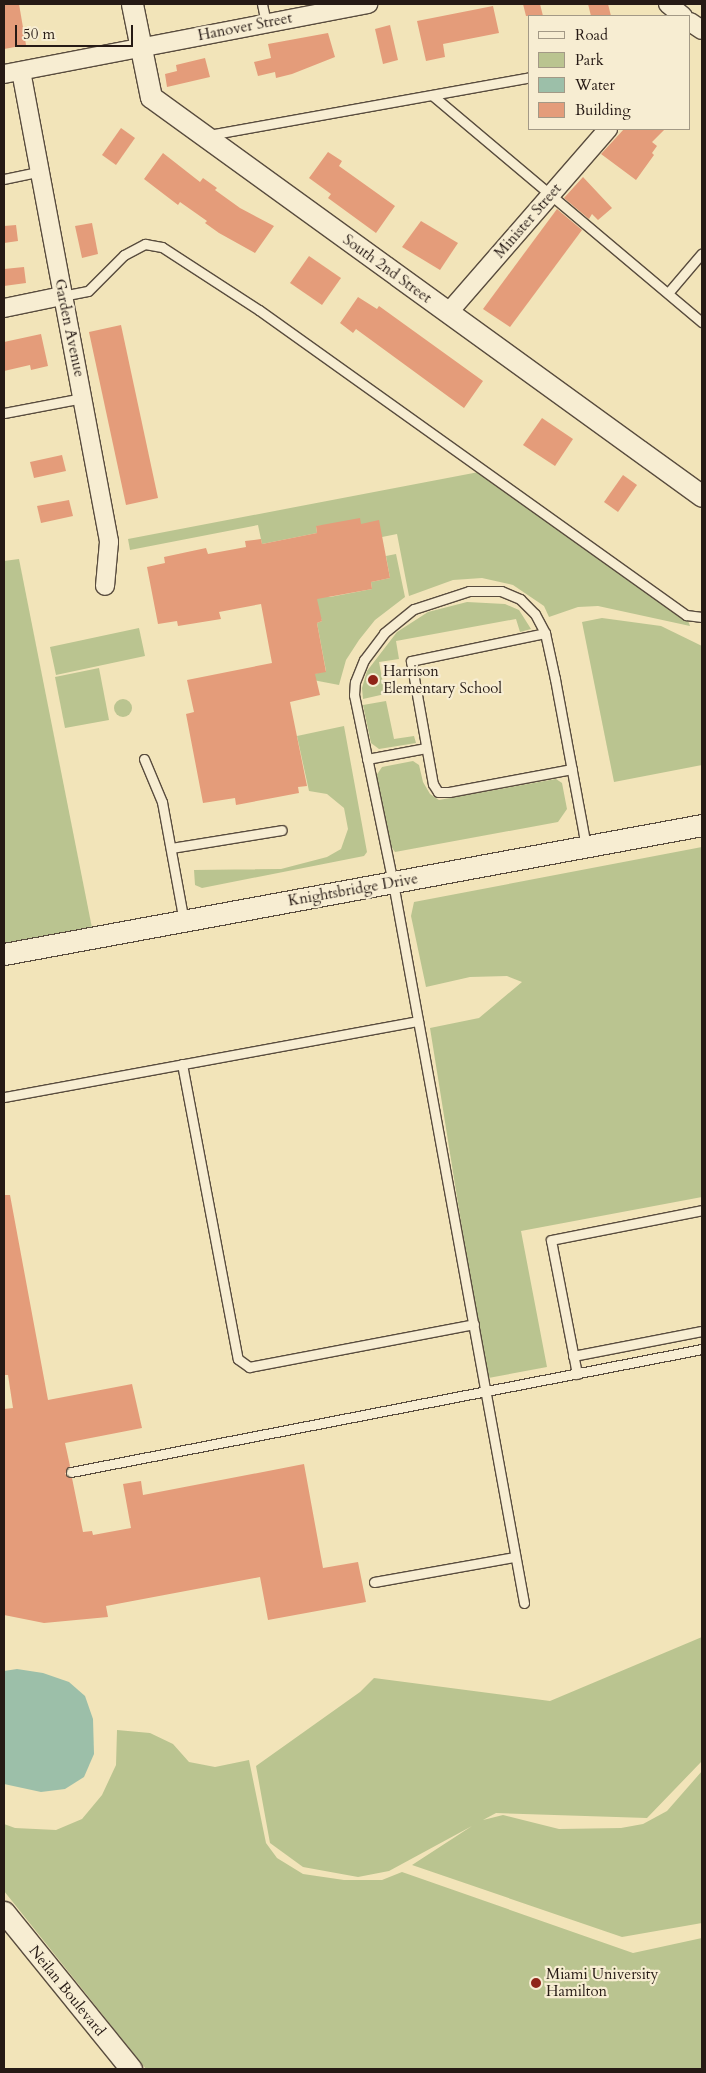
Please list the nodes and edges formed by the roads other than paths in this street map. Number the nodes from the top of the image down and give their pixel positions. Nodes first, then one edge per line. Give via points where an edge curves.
1 (132, 4) edge
2 (262, 4) edge
3 (368, 4) edge
4 (668, 4) edge
5 (681, 15) edge
6 (266, 23) junction
7 (140, 47) junction
8 (12, 72) edge
9 (528, 77) edge
10 (432, 95) junction
11 (607, 130) edge
12 (202, 136) junction
13 (38, 172) junction
14 (4, 179) edge
15 (550, 195) junction
16 (702, 253) edge
17 (668, 294) junction
18 (62, 296) junction
19 (4, 308) edge
20 (448, 313) junction
21 (702, 322) edge
22 (84, 398) junction
23 (4, 413) edge
24 (702, 496) edge
25 (105, 586) dead end
26 (702, 616) edge
27 (545, 633) junction
28 (426, 748) junction
29 (144, 759) dead end
30 (367, 759) junction
31 (572, 768) junction
32 (702, 824) edge
33 (282, 830) dead end
34 (586, 847) junction
35 (171, 848) junction
36 (393, 883) junction
37 (184, 922) junction
38 (4, 954) edge
39 (418, 1021) junction
40 (182, 1064) junction
41 (4, 1097) edge
42 (702, 1210) edge
43 (474, 1324) junction
44 (702, 1331) edge
45 (702, 1349) edge
46 (573, 1356) junction
47 (577, 1374) junction
48 (487, 1391) junction
49 (71, 1472) dead end
50 (515, 1557) junction
51 (374, 1582) dead end
52 (524, 1602) dead end
53 (4, 1912) edge
54 (131, 2069) edge

1 - 7 street, South 2nd Street
2 - 6 lane
3 - 6 street, Hanover Street
4 - 5 street
6 - 7 street, Hanover Street
7 - 8 street, Hanover Street
7 - 12 street, South 2nd Street via 151,97
8 - 13 street, Garden Avenue
9 - 10 lane
10 - 12 lane
10 - 15 lane
11 - 15 street, Minister Street
12 - 20 street, South 2nd Street
13 - 14 lane
13 - 18 street, Garden Avenue
15 - 17 lane
15 - 20 street, Minister Street
16 - 17 lane
17 - 21 lane
18 - 19 street
18 - 22 street, Garden Avenue
18 - 26 lane via 88,291 124,255 145,244 162,247 259,310 686,614
20 - 24 street, South 2nd Street
22 - 23 lane
22 - 25 street, Garden Avenue via 109,542
27 - 28 lane via 411,661
27 - 30 lane via 536,614 526,604 501,591 469,591 414,609 384,633 364,660 355,682 354,695
27 - 31 lane
28 - 30 lane
28 - 31 lane via 433,784 438,792
29 - 35 lane via 162,802
30 - 36 lane
31 - 34 lane
32 - 34 street, Knightsbridge Drive
33 - 35 lane
34 - 36 street, Knightsbridge Drive
35 - 37 lane
36 - 37 street, Knightsbridge Drive
36 - 39 lane
37 - 38 street, Knightsbridge Drive
39 - 40 lane
39 - 43 lane
40 - 41 lane
40 - 43 lane via 238,1359 249,1367
42 - 46 lane via 551,1240
43 - 48 lane
44 - 46 lane
45 - 47 lane
46 - 47 lane
47 - 48 lane
48 - 49 lane
48 - 50 lane
50 - 51 lane
50 - 52 lane
53 - 54 street, Neilan Boulevard

